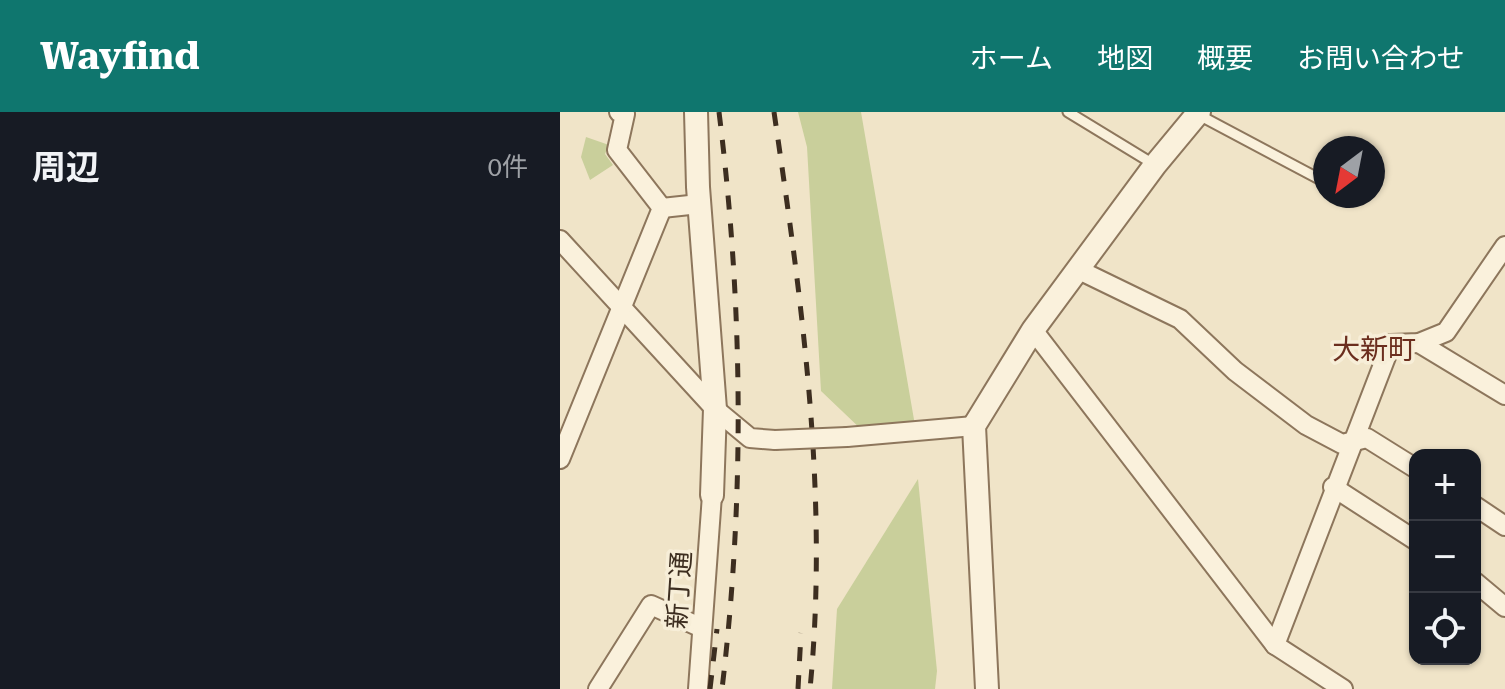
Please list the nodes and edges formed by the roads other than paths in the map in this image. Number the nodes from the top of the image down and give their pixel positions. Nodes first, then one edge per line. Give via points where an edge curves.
1 (619, 112) edge
2 (696, 112) edge
3 (1068, 112) edge
4 (1198, 113) edge
5 (1155, 165) junction
6 (1313, 175) edge
7 (699, 204) junction
8 (662, 208) junction
9 (560, 240) edge
10 (1505, 246) edge
11 (1079, 270) junction
12 (623, 309) junction
13 (1033, 330) junction
14 (1419, 343) junction
15 (1505, 395) edge
16 (715, 409) junction
17 (974, 426) junction
18 (1353, 439) junction
19 (560, 459) edge
20 (1409, 464) edge
21 (1333, 487) junction
22 (712, 495) joint
23 (1481, 510) edge
24 (1505, 526) edge
25 (1409, 536) edge
26 (1481, 587) edge
27 (1505, 607) edge
28 (702, 628) junction
29 (1275, 645) junction
30 (598, 689) edge
31 (698, 689) edge
32 (987, 689) edge
33 (1343, 689) edge

1 - 8 street via 625,114 617,150
2 - 7 street
3 - 5 lane
4 - 5 street
4 - 6 lane
5 - 11 street
7 - 8 street
7 - 16 street
8 - 12 street
9 - 12 street
10 - 14 street via 1446,332
11 - 13 street
11 - 18 street via 1180,319 1235,371 1306,425 1342,444
12 - 16 street
12 - 19 street
13 - 17 street
13 - 29 street
14 - 15 street
14 - 18 street via 1391,344
16 - 17 street, bridge via 750,438 775,440
16 - 22 street
17 - 32 street
18 - 20 street via 1367,438
18 - 21 street
21 - 25 street
21 - 29 street
22 - 28 street, 新丁通
23 - 24 street
26 - 27 street
28 - 30 street via 651,605
28 - 31 street, 新丁通
29 - 33 street

